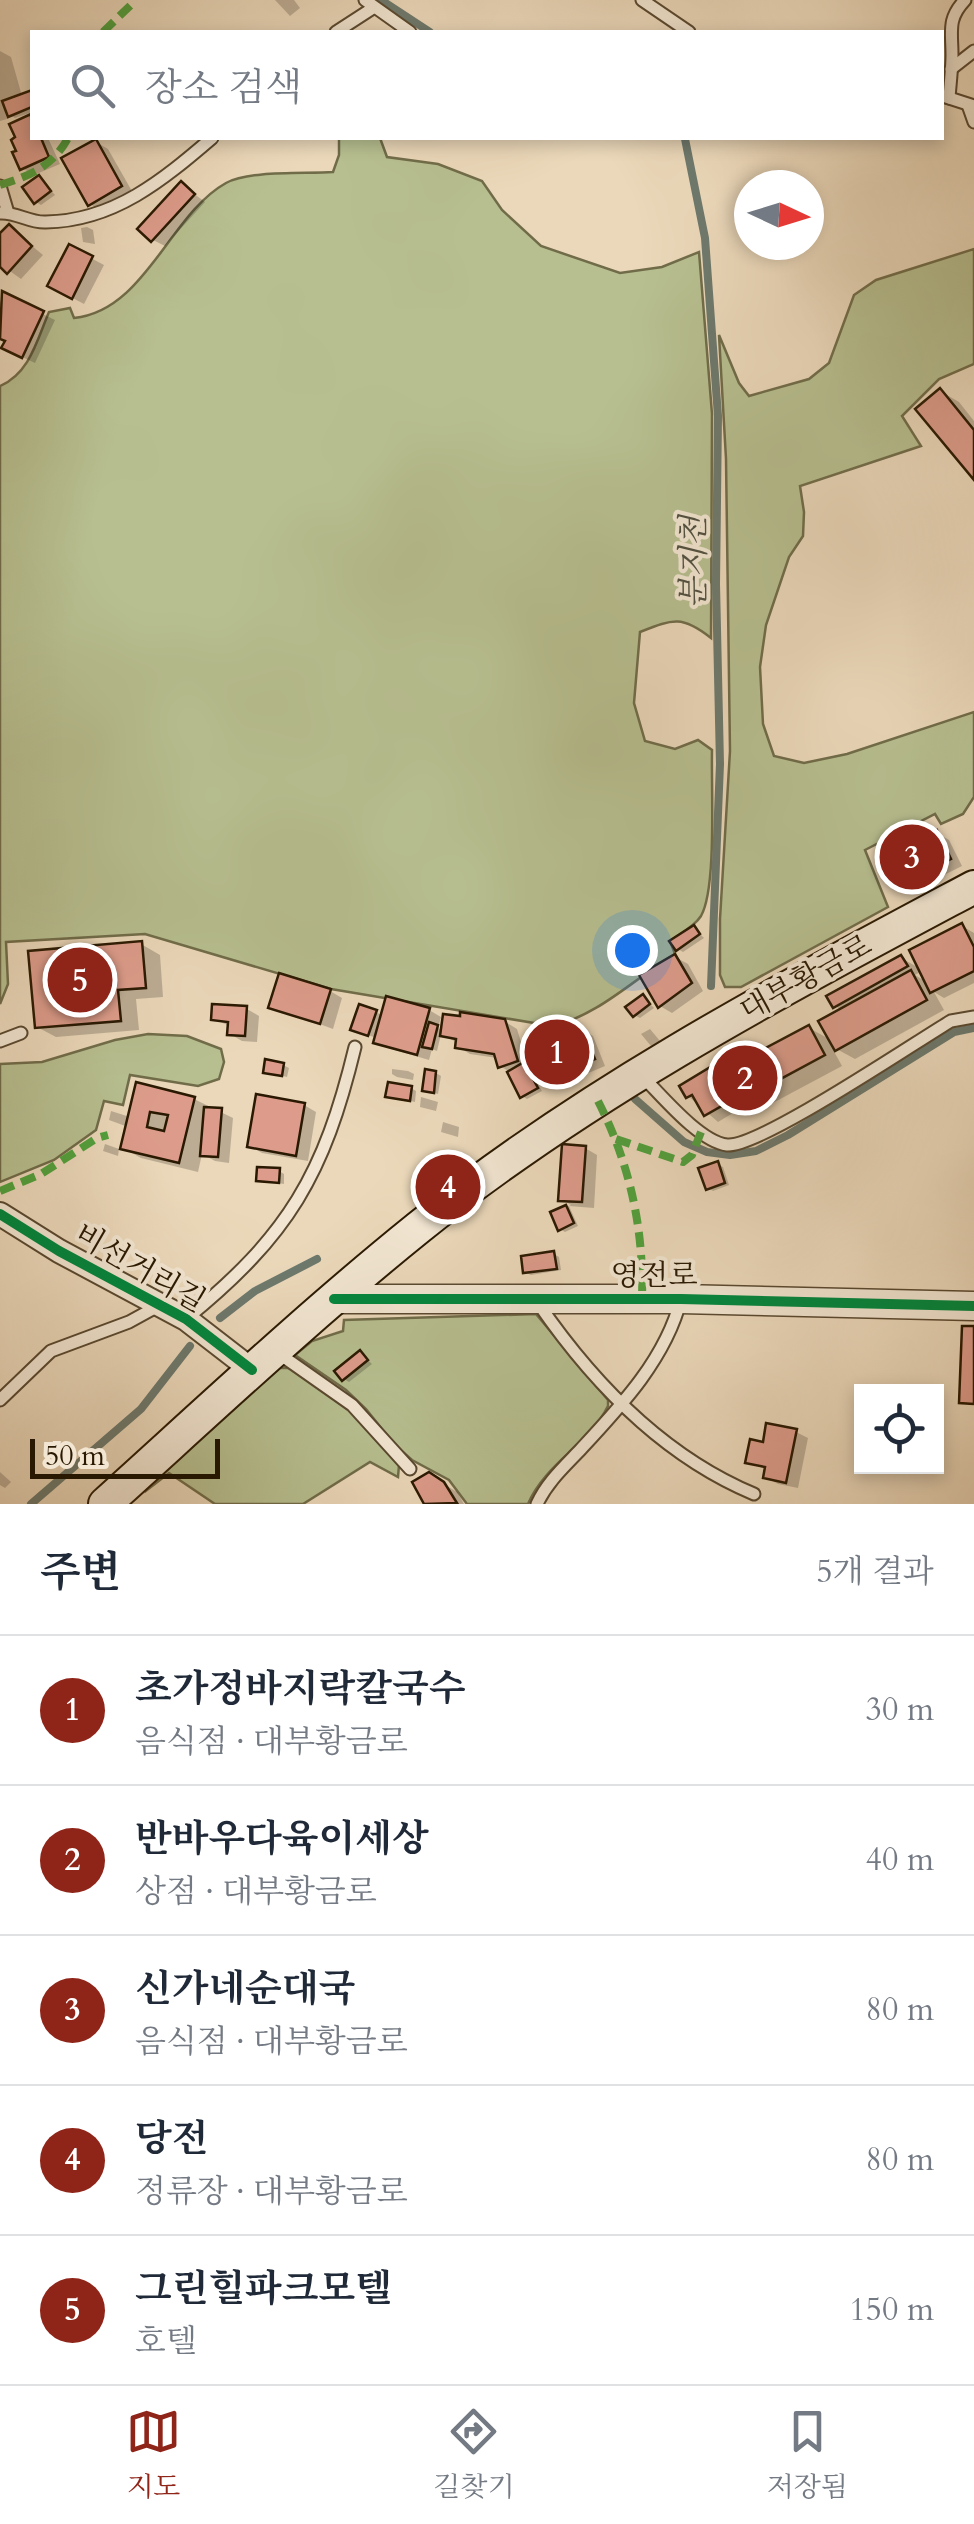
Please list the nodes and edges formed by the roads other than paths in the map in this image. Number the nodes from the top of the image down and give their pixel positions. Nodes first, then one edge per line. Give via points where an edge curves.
1 (642, 0) edge
2 (966, 0) edge
3 (369, 4) edge
4 (338, 30) edge
5 (407, 30) edge
6 (686, 30) edge
7 (974, 51) edge
8 (951, 69) junction
9 (945, 97) edge
10 (971, 105) edge
11 (974, 122) edge
12 (210, 140) edge
13 (0, 186) edge
14 (4, 213) edge
15 (974, 887) edge
16 (974, 1017) edge
17 (22, 1033) dead end
18 (0, 1041) edge
19 (355, 1047) dead end
20 (640, 1074) junction
21 (0, 1214) edge
22 (334, 1299) junction
23 (536, 1299) junction
24 (681, 1299) junction
25 (160, 1304) junction
26 (974, 1306) edge
27 (186, 1319) junction
28 (264, 1360) junction
29 (0, 1400) edge
30 (622, 1404) junction
31 (410, 1468) dead end
32 (754, 1494) dead end
33 (118, 1498) edge
34 (538, 1504) edge

1 - 6 lane
2 - 8 lane via 950,25
3 - 4 lane
3 - 5 lane
7 - 8 lane
8 - 9 lane
9 - 10 lane
10 - 11 lane
12 - 14 lane via 167,176 100,213 40,222
13 - 14 lane
15 - 20 main road, 대부황금로
16 - 20 lane via 951,1021 775,1130 727,1145 690,1124
17 - 18 lane
19 - 27 lane, 비선거리길 via 332,1131 300,1199 250,1261
20 - 22 main road, 대부황금로 via 435,1215
21 - 25 street, 비선거리길
22 - 23 street, 영전로
22 - 28 main road, 대부황금로
23 - 24 street, 영전로
23 - 30 lane
24 - 26 street, 영전로
24 - 30 lane, 영전로 via 668,1337
25 - 27 street, 비선거리길
25 - 29 lane, 비선거리길 via 51,1351
27 - 28 street, 비선거리길
28 - 31 lane via 295,1362 352,1405
28 - 33 main road, 대부황금로
30 - 32 lane via 684,1456
30 - 34 lane, 영전로 via 553,1478

